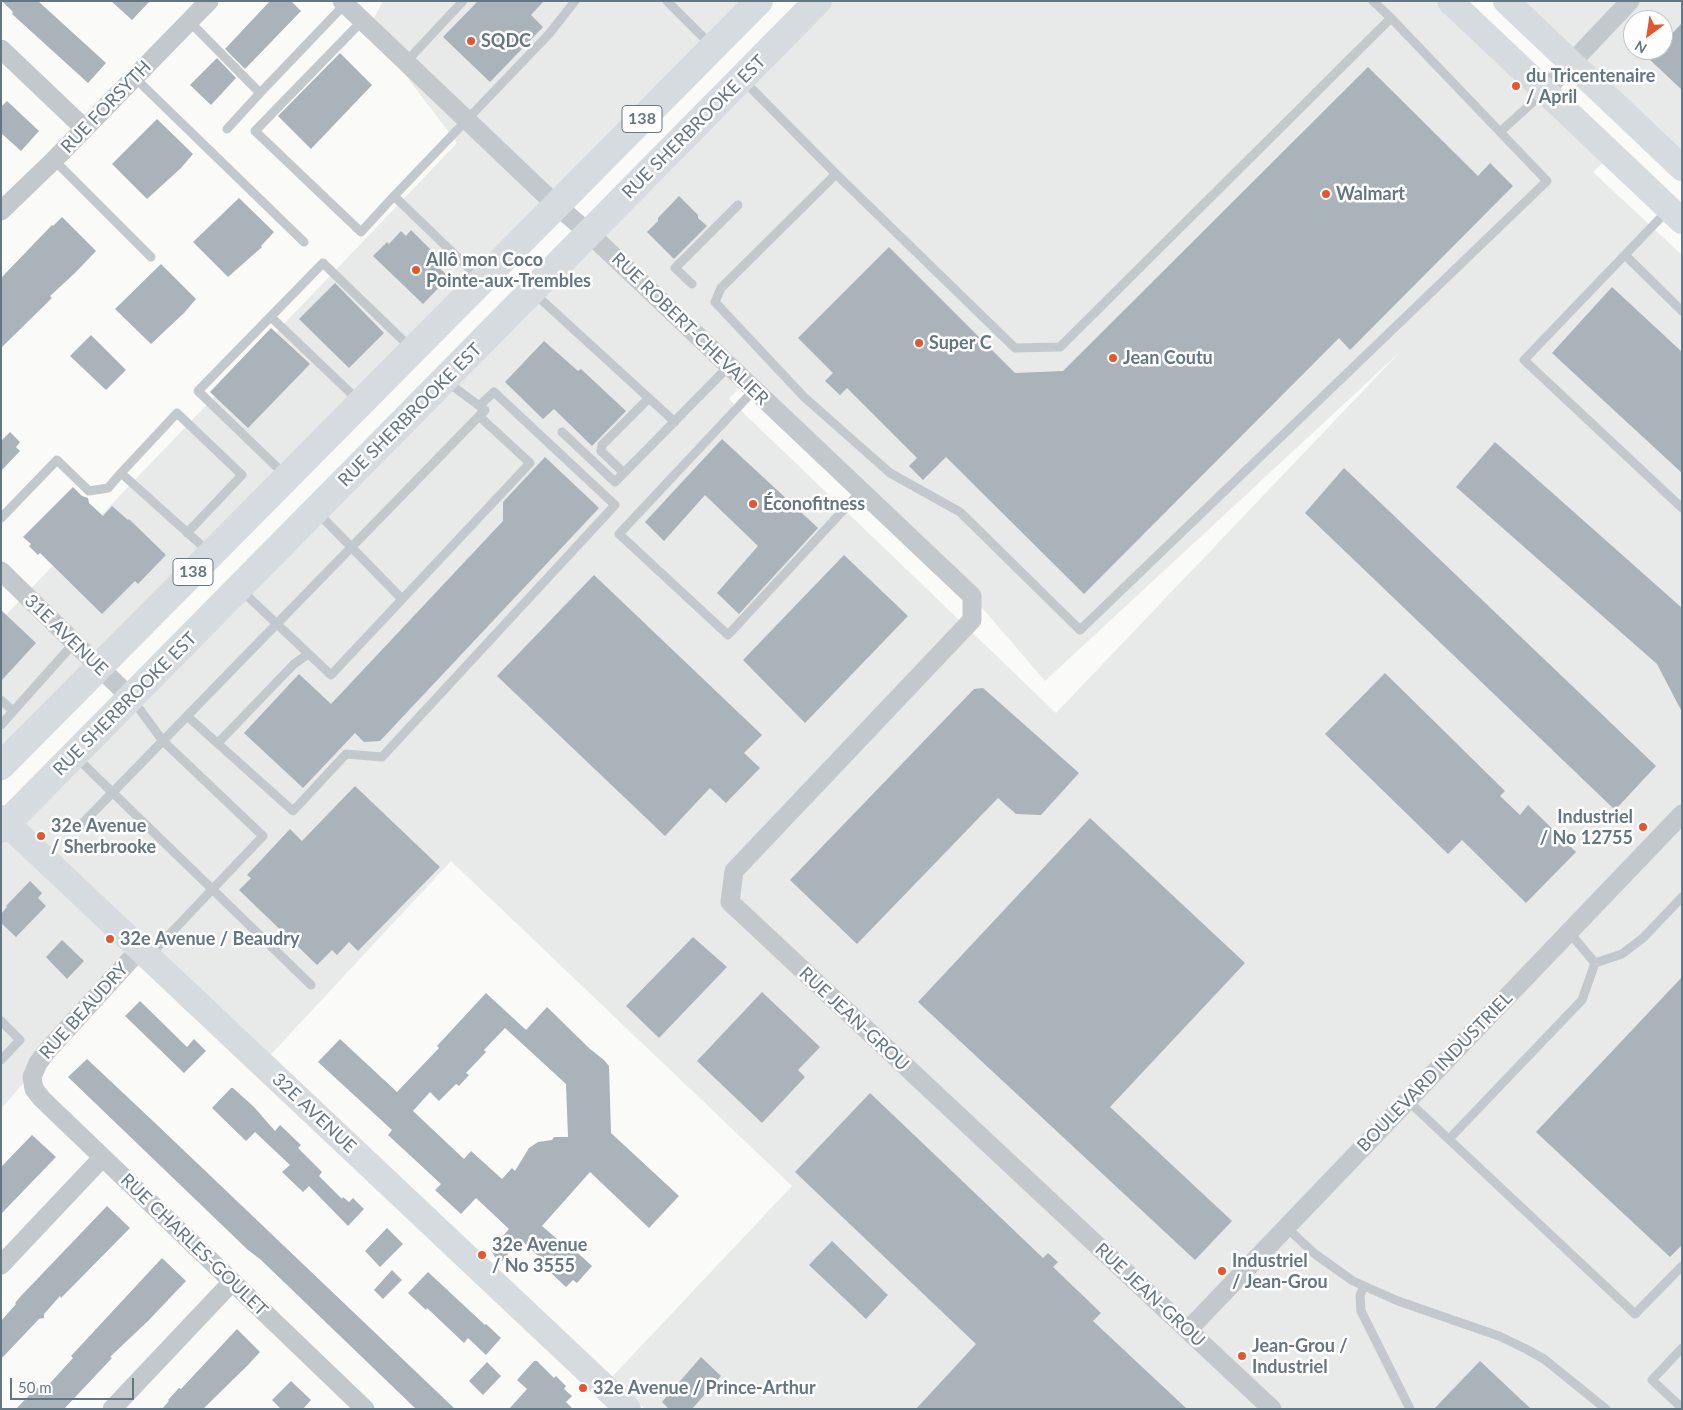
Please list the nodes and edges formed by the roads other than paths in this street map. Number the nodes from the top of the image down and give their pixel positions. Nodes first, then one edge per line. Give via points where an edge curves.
1 (209, 1) edge
2 (463, 1) edge
3 (575, 1) edge
4 (667, 1) edge
5 (759, 1) edge
6 (818, 1) edge
7 (1373, 1) edge
8 (1450, 1) edge
9 (1506, 1) edge
10 (1630, 1) edge
11 (343, 3) edge
12 (1391, 18) junction
13 (362, 21) junction
14 (190, 22) junction
15 (721, 40) junction
16 (1, 49) edge
17 (406, 62) junction
18 (1572, 63) junction
19 (134, 77) junction
20 (742, 79) junction
21 (1544, 92) junction
22 (260, 93) junction
23 (467, 121) junction
24 (84, 128) junction
25 (227, 129) dead end
26 (1500, 132) junction
27 (54, 160) junction
28 (1682, 168) edge
29 (836, 174) junction
30 (394, 196) junction
31 (556, 205) junction
32 (738, 205) dead end
33 (1, 211) edge
34 (1675, 215) edge
35 (590, 233) junction
36 (304, 242) dead end
37 (1625, 255) junction
38 (151, 256) dead end
39 (481, 280) junction
40 (692, 284) dead end
41 (532, 291) junction
42 (1682, 311) edge
43 (271, 317) junction
44 (413, 350) junction
45 (729, 366) junction
46 (444, 380) junction
47 (754, 390) junction
48 (649, 398) junction
49 (361, 403) junction
50 (480, 405) junction
51 (479, 416) junction
52 (675, 422) junction
53 (562, 432) dead end
54 (121, 473) junction
55 (624, 473) junction
56 (288, 477) junction
57 (861, 491) junction
58 (1682, 508) edge
59 (316, 511) junction
60 (1, 518) edge
61 (187, 533) junction
62 (351, 548) junction
63 (211, 554) junction
64 (1, 571) edge
65 (239, 588) junction
66 (972, 596) joint
67 (402, 599) junction
68 (276, 624) junction
69 (74, 643) junction
70 (308, 654) junction
71 (99, 667) junction
72 (131, 698) junction
73 (1, 700) edge
74 (13, 712) junction
75 (187, 716) junction
76 (1, 725) edge
77 (163, 741) junction
78 (218, 743) junction
79 (74, 755) junction
80 (1, 766) edge
81 (112, 792) junction
82 (1682, 814) edge
83 (3, 824) edge
84 (77, 829) dead end
85 (213, 889) junction
86 (1682, 897) edge
87 (1569, 932) junction
88 (144, 953) junction
89 (1595, 963) junction
90 (311, 985) dead end
91 (1, 1021) edge
92 (1, 1060) edge
93 (32, 1077) joint
94 (1407, 1100) junction
95 (1449, 1139) junction
96 (102, 1158) junction
97 (1286, 1227) junction
98 (1, 1265) edge
99 (1682, 1266) edge
100 (232, 1282) junction
101 (1364, 1287) junction
102 (1188, 1330) junction
103 (1682, 1348) edge
104 (616, 1405) edge
105 (361, 1407) edge
106 (1682, 1408) edge
107 (112, 1409) edge
108 (1272, 1409) edge
109 (1410, 1409) edge
110 (1606, 1409) edge

1 - 14 street, RUE FORSYTH
2 - 17 lane
3 - 23 lane via 549,34
4 - 15 lane
5 - 15 main road, 138
6 - 20 main road, RUE SHERBROOKE EST / 138
7 - 12 lane
8 - 21 street
9 - 18 street
10 - 18 street
11 - 13 street, RUE ROBERT-CHEVALIER
11 - 22 lane
12 - 26 lane
12 - 29 lane via 1060,347 1015,348
13 - 17 street, RUE ROBERT-CHEVALIER
13 - 30 lane via 255,131 361,232
14 - 19 street, RUE FORSYTH
14 - 22 lane
15 - 20 main road
15 - 31 main road, 138
16 - 24 street
17 - 23 street, RUE ROBERT-CHEVALIER
18 - 21 street
18 - 28 street
19 - 24 street, RUE FORSYTH
19 - 36 lane
20 - 29 lane
20 - 35 main road, RUE SHERBROOKE EST / 138
21 - 26 lane
21 - 34 street
22 - 25 lane
23 - 30 lane
23 - 31 street, RUE ROBERT-CHEVALIER
24 - 27 street, RUE FORSYTH
26 - 29 lane via 1546,181 1080,630 960,512 890,472 804,397 715,302 721,288
27 - 33 street, RUE FORSYTH
27 - 38 lane
30 - 39 lane
31 - 35 street, RUE ROBERT-CHEVALIER
31 - 39 main road, 138
32 - 40 lane via 675,268
34 - 37 lane
35 - 41 main road, RUE SHERBROOKE EST / 138
35 - 45 street, RUE ROBERT-CHEVALIER
37 - 42 lane
37 - 58 lane via 1524,360
39 - 44 main road, 138
41 - 46 main road, RUE SHERBROOKE EST / 138
41 - 48 lane
43 - 44 lane via 323,263
43 - 49 lane
43 - 56 lane via 198,391
44 - 46 main road
44 - 49 main road, 138
45 - 47 street, RUE ROBERT-CHEVALIER
45 - 52 lane
46 - 50 lane
46 - 59 main road, RUE SHERBROOKE EST / 138
47 - 57 street, RUE ROBERT-CHEVALIER
47 - 57 lane via 620,534 728,635
48 - 52 lane
48 - 55 lane via 602,444 601,451
49 - 56 main road, 138
50 - 51 lane via 485,410
50 - 78 lane via 494,392 615,505 382,757 346,754 293,810
51 - 62 lane
51 - 67 lane via 530,463
52 - 55 lane
53 - 55 lane via 615,482
54 - 60 lane via 108,488 89,491 57,460
54 - 61 lane
54 - 61 lane via 177,413 242,475
56 - 59 main road
56 - 63 main road, 138
57 - 66 street, RUE ROBERT-CHEVALIER
59 - 62 lane
59 - 65 main road, RUE SHERBROOKE EST / 138
61 - 63 lane
62 - 67 lane
62 - 68 lane
63 - 71 main road, 138
64 - 69 street, 31E AVENUE
65 - 68 lane
65 - 72 main road, RUE SHERBROOKE EST / 138
66 - 102 street, RUE JEAN-GROU via 972,620 734,871 730,902
67 - 70 lane via 331,675
68 - 70 lane
68 - 75 lane
69 - 71 street, 31E AVENUE
69 - 74 lane
70 - 78 lane via 294,664
71 - 72 street, 31E AVENUE
71 - 80 main road, 138
72 - 77 lane
72 - 79 main road, RUE SHERBROOKE EST / 138
73 - 74 lane
74 - 76 lane
75 - 77 lane
75 - 78 lane
77 - 81 lane
77 - 85 lane via 264,836
79 - 81 lane
79 - 83 main road, RUE SHERBROOKE EST / 138
81 - 84 lane
81 - 85 lane
82 - 87 street, BOULEVARD INDUSTRIEL
83 - 88 street, 32E AVENUE
85 - 88 lane
85 - 90 lane
86 - 89 lane via 1622,954
87 - 89 lane
87 - 94 street, BOULEVARD INDUSTRIEL
88 - 93 street, RUE BEAUDRY via 47,1051
88 - 104 street, 32E AVENUE
89 - 95 lane via 1582,1000
91 - 92 lane via 20,1040
93 - 96 street, RUE CHARLES-GOULET via 34,1089 42,1100
94 - 95 lane
94 - 97 street, BOULEVARD INDUSTRIEL
95 - 99 lane via 1635,1314
96 - 98 street
96 - 100 street, RUE CHARLES-GOULET
97 - 101 lane via 1334,1269
97 - 102 street, BOULEVARD INDUSTRIEL
100 - 105 street, RUE CHARLES-GOULET
100 - 107 street
101 - 109 lane via 1360,1295 1361,1311
101 - 110 lane via 1526,1348
102 - 108 street, RUE JEAN-GROU
103 - 106 lane via 1652,1380

